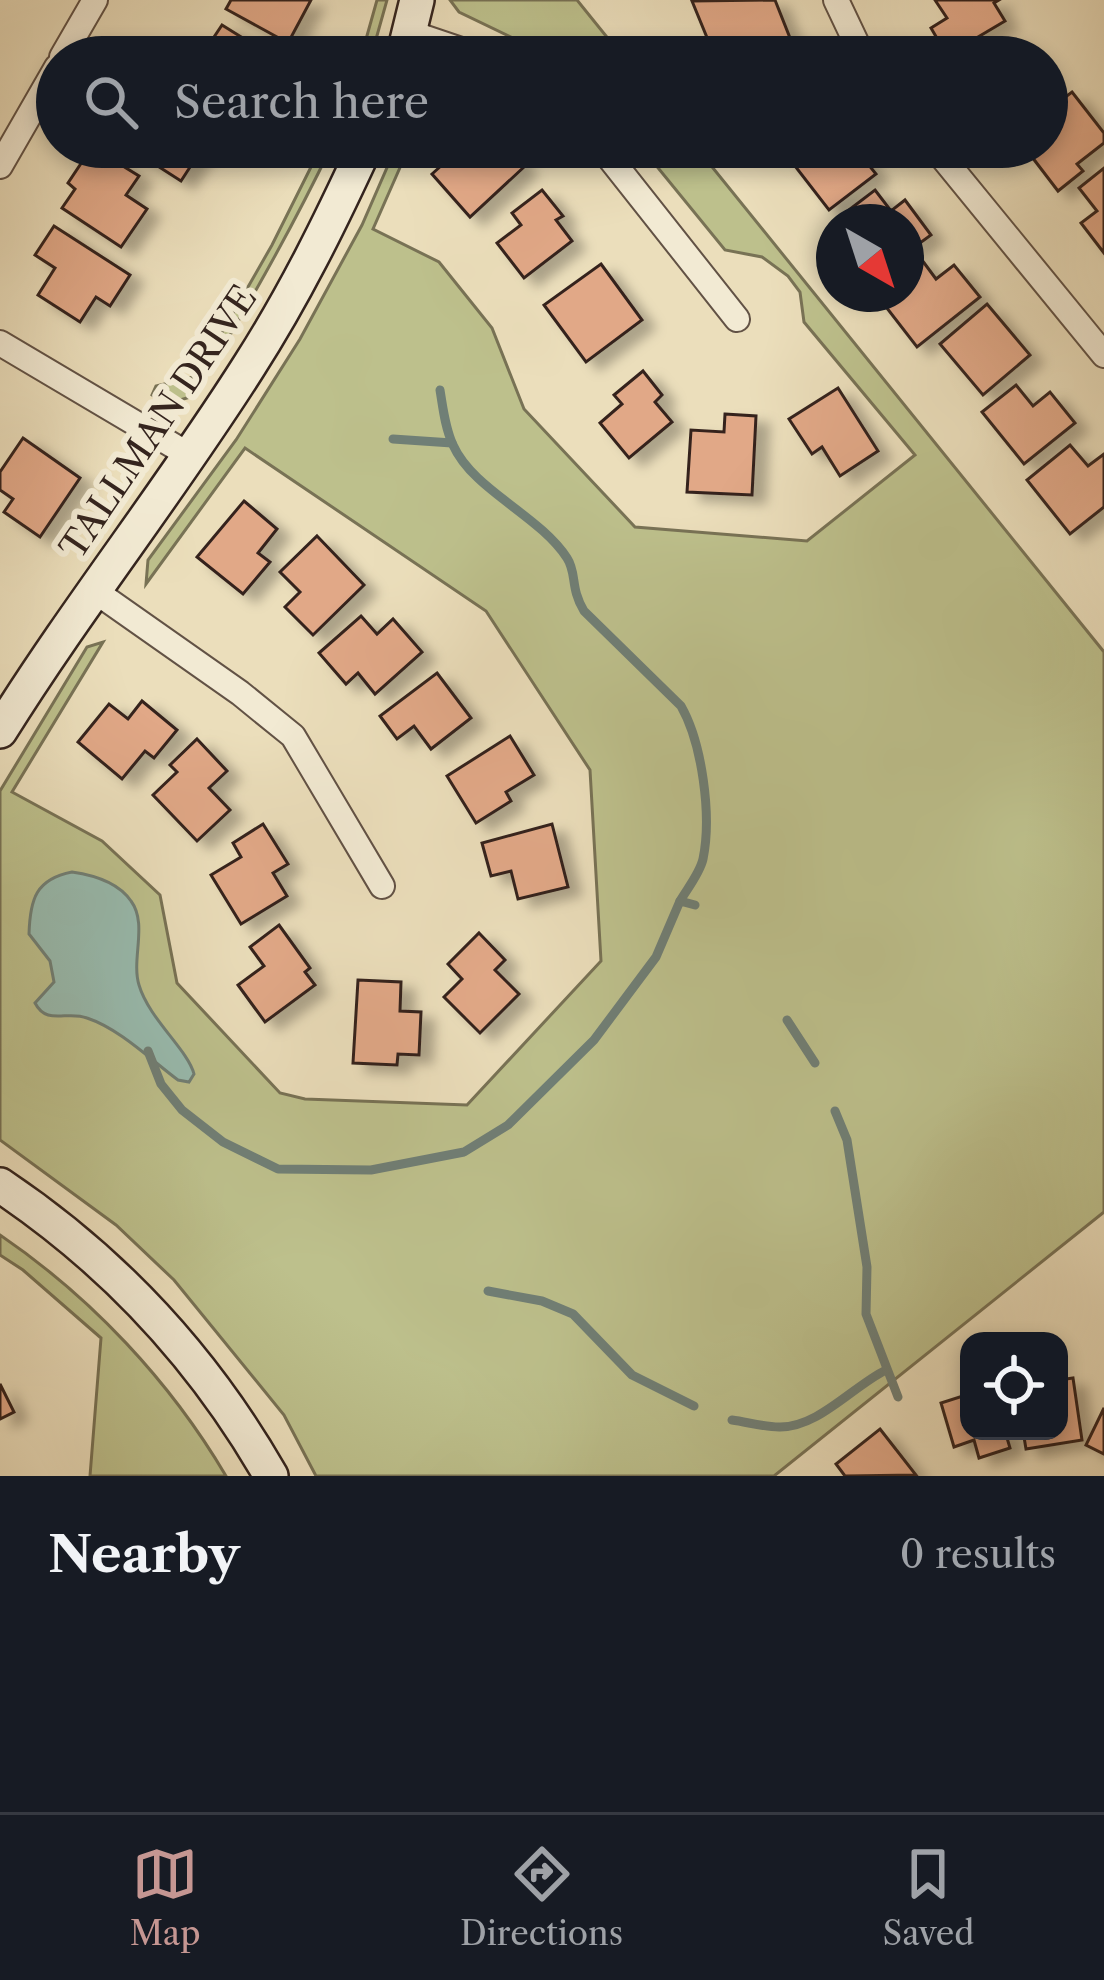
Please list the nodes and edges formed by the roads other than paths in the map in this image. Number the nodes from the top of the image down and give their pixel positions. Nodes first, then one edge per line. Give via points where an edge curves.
1 (95, 0) edge
2 (836, 0) edge
3 (74, 36) edge
4 (853, 36) edge
5 (36, 103) edge
6 (0, 166) edge
7 (355, 168) edge
8 (618, 168) edge
9 (951, 168) edge
10 (737, 319) dead end
11 (0, 343) edge
12 (1104, 356) edge
13 (189, 455) junction
14 (92, 589) junction
15 (0, 731) edge
16 (382, 886) dead end
17 (0, 1185) edge
18 (272, 1476) edge

1 - 3 street
2 - 4 street
5 - 6 street
7 - 13 street, TALLMAN DRIVE via 304,273
8 - 10 street
9 - 12 street
11 - 13 street
13 - 14 street, TALLMAN DRIVE
14 - 15 street, TALLMAN DRIVE
14 - 16 street via 293,736
17 - 18 street via 139,1299

